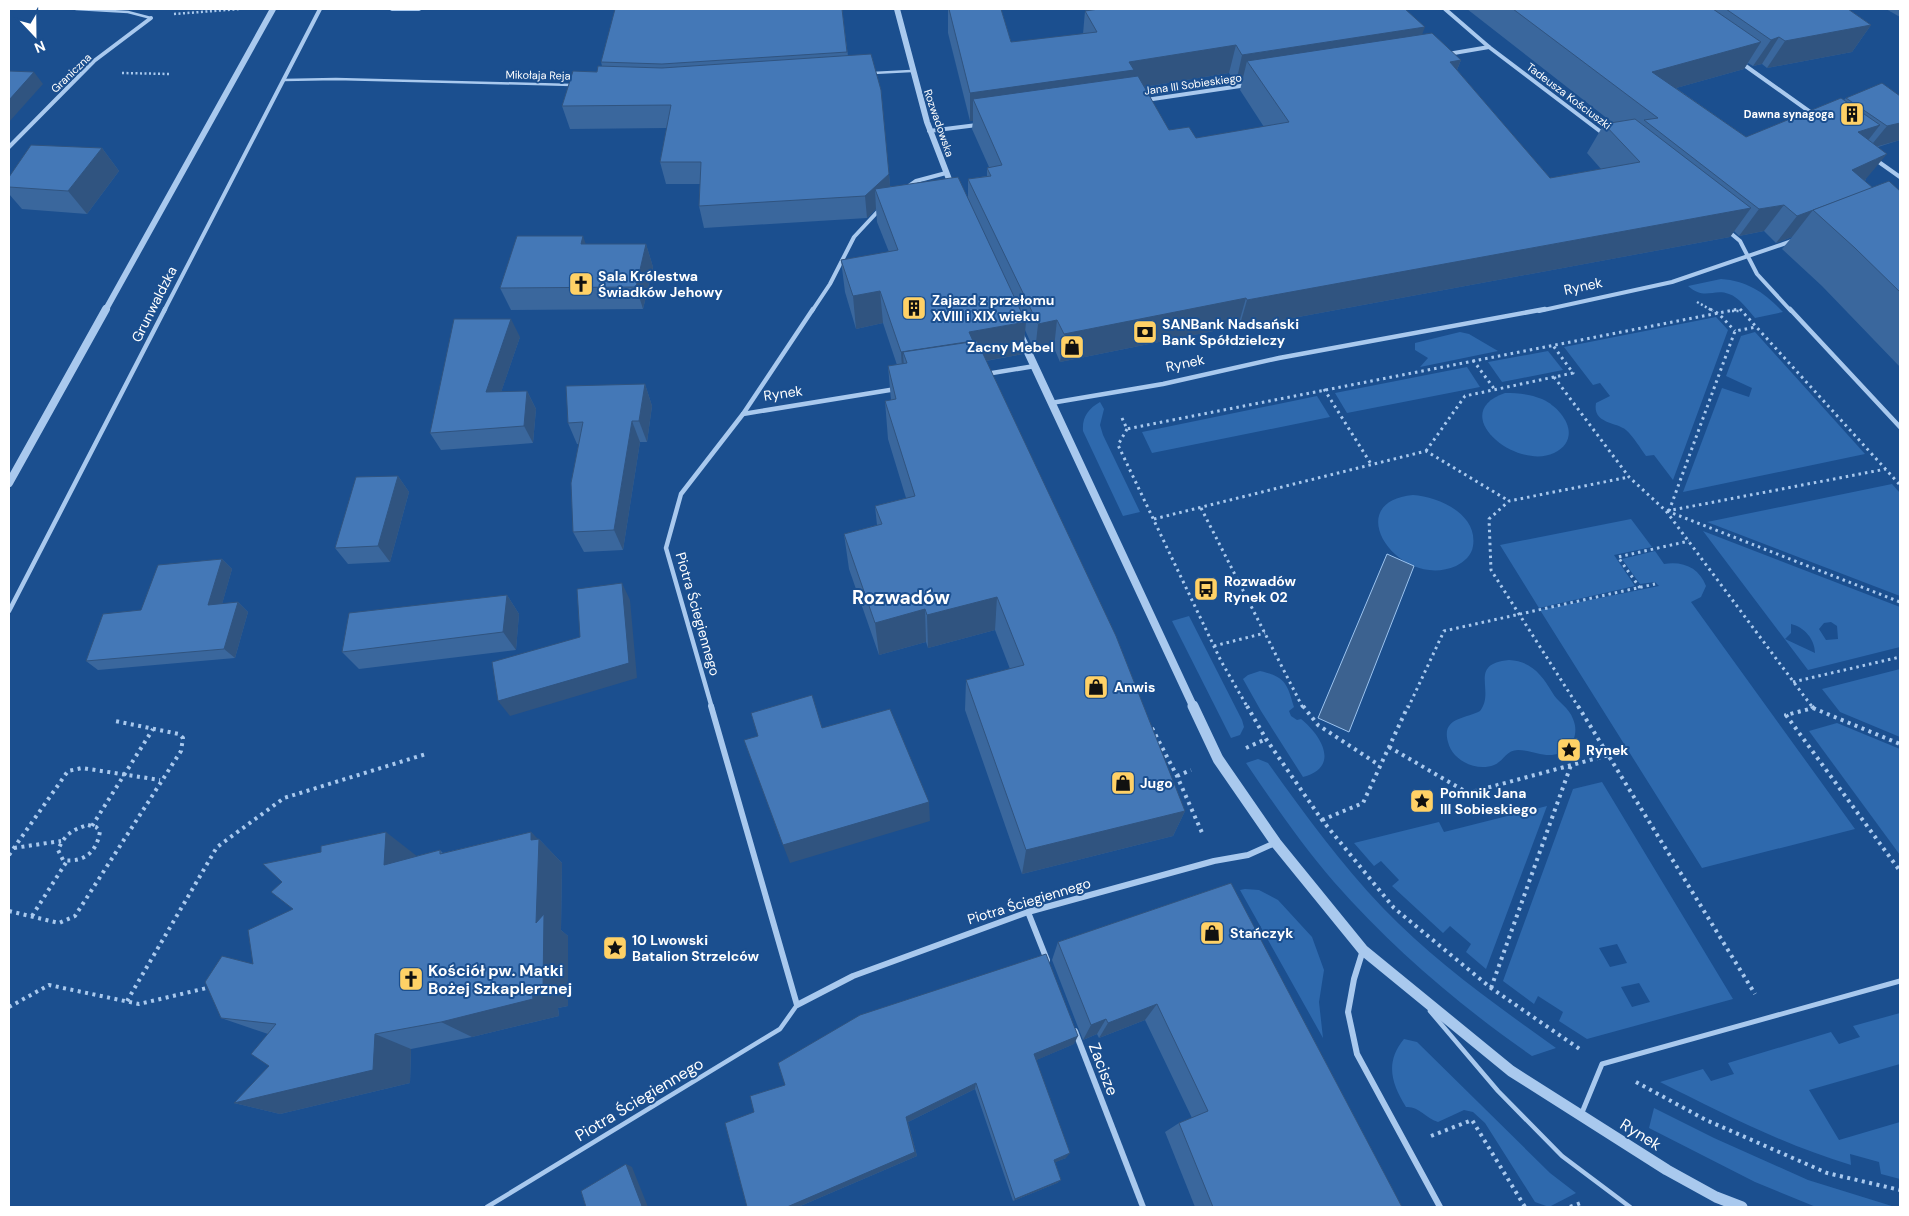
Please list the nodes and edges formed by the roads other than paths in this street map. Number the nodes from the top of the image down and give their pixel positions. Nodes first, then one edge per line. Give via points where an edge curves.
1 (76, 9) edge
2 (273, 9) edge
3 (320, 9) edge
4 (392, 9) edge
5 (419, 9) edge
6 (897, 9) edge
7 (1445, 9) edge
8 (151, 18) joint
9 (1489, 47) junction
10 (1441, 55) edge
11 (1739, 61) edge
12 (911, 71) junction
13 (864, 74) edge
14 (284, 80) junction
15 (580, 85) edge
16 (1249, 85) edge
17 (1142, 101) edge
18 (1820, 119) edge
19 (978, 125) edge
20 (929, 131) junction
21 (1612, 140) edge
22 (9, 147) edge
23 (1868, 154) edge
24 (946, 173) junction
25 (1900, 177) edge
26 (902, 191) edge
27 (954, 191) edge
28 (888, 202) edge
29 (1725, 228) edge
30 (1795, 240) edge
31 (1750, 257) junction
32 (1015, 324) edge
33 (1035, 366) junction
34 (980, 375) edge
35 (905, 388) edge
36 (1051, 403) junction
37 (743, 414) junction
38 (1900, 427) edge
39 (9, 483) edge
40 (9, 611) edge
41 (1276, 843) junction
42 (1028, 912) junction
43 (1363, 950) junction
44 (1050, 967) edge
45 (1900, 981) edge
46 (1419, 998) junction
47 (797, 1004) junction
48 (1072, 1023) edge
49 (1581, 1116) junction
50 (487, 1207) edge
51 (1143, 1207) edge
52 (1440, 1207) edge
53 (1630, 1207) edge
54 (1742, 1207) edge

1 - 8 lane via 128,12
2 - 39 street
3 - 14 street, Grunwaldzka
4 - 5 street
6 - 12 street, Rozwadowska
7 - 9 street, Tadeusza Kościuszki
8 - 22 street, Graniczna via 84,72
9 - 10 street
9 - 21 street, Tadeusza Kościuszki
11 - 18 street
12 - 13 lane
12 - 20 street, Rozwadowska
14 - 15 lane, Mikołaja Reja
14 - 40 street, Grunwaldzka
16 - 17 street, Jana III Sobieskiego
19 - 20 street
20 - 24 street, Rozwadowska
23 - 25 street
24 - 26 street via 916,181
24 - 27 street, Rozwadowska
28 - 37 street, Piotra Ściegiennego via 854,237 830,284
29 - 31 street via 1740,241
30 - 31 street, Rynek
31 - 36 street, Rynek via 1672,282 1579,302
31 - 38 street via 1757,274
32 - 33 street
33 - 34 street
33 - 36 street
35 - 37 street, Rynek
36 - 41 street, Rynek via 1218,759
37 - 47 street, Piotra Ściegiennego via 681,494 666,548
41 - 42 street, Piotra Ściegiennego via 1248,855 1214,861
41 - 43 street, Rynek
42 - 44 street
42 - 47 street, Piotra Ściegiennego via 853,976
43 - 46 street, Rynek
43 - 52 street via 1348,1012 1351,1034 1357,1054
45 - 49 street via 1602,1064
46 - 49 street, Rynek via 1511,1071
46 - 53 lane via 1498,1091 1562,1156
47 - 50 lane, Piotra Ściegiennego via 780,1029
48 - 51 street, Zacisze
49 - 54 street, Rynek via 1667,1170 1716,1197

